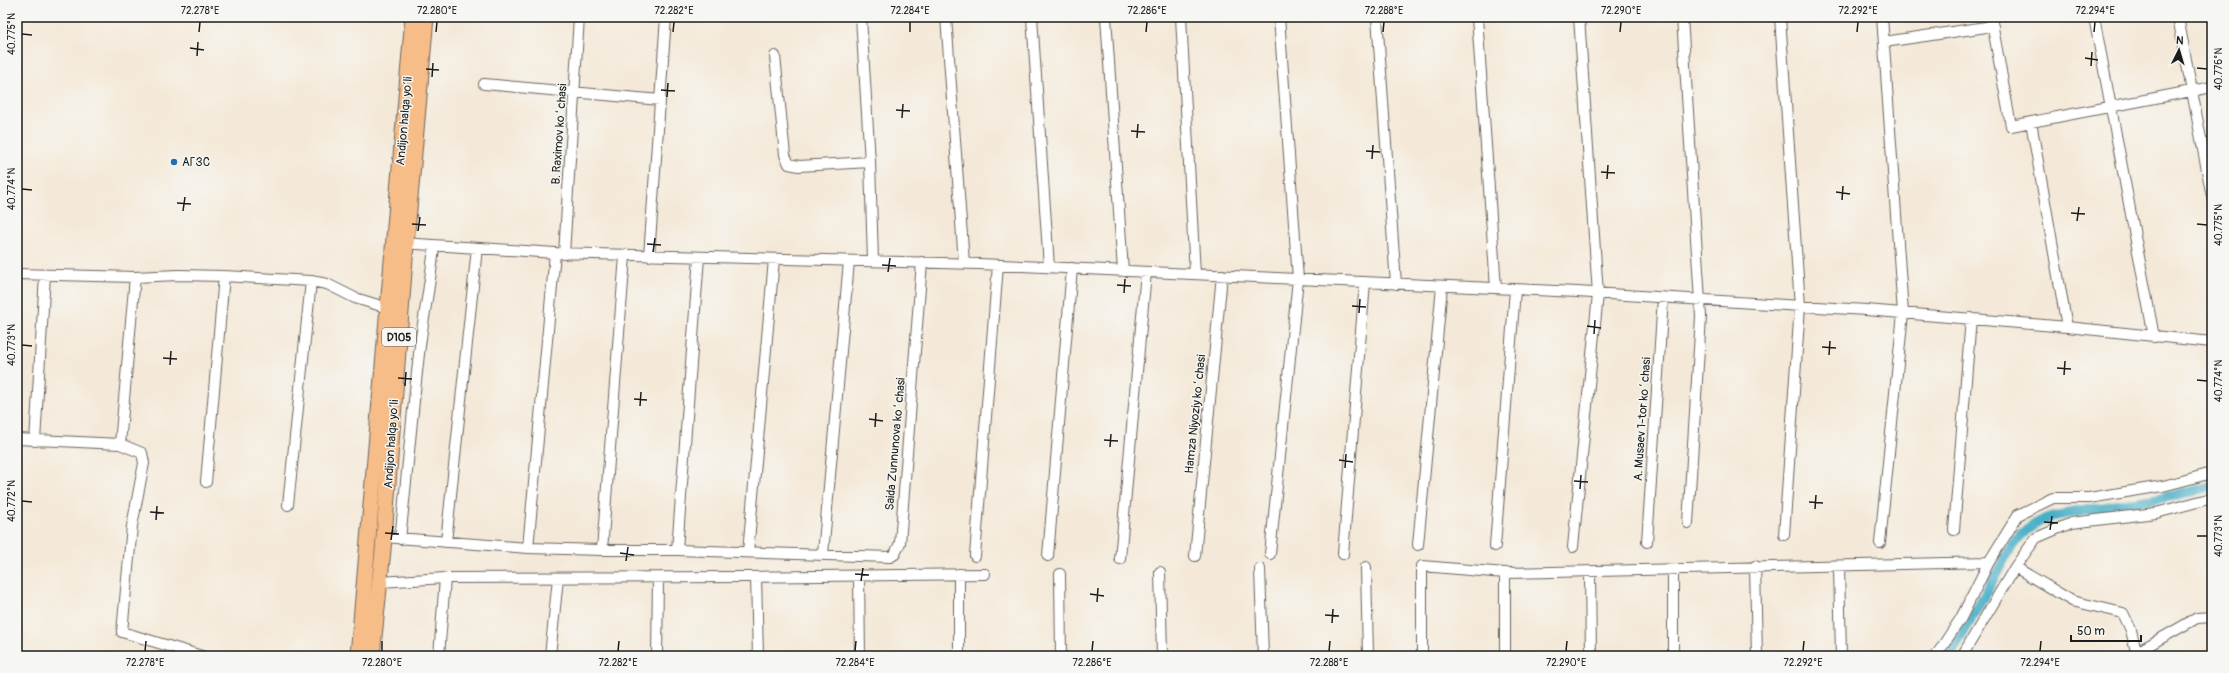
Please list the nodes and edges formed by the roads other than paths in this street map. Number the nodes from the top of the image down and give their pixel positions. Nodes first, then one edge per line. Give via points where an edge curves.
1 (413, 17) edge
2 (426, 17) edge
3 (579, 17) edge
4 (666, 17) edge
5 (861, 17) edge
6 (946, 17) edge
7 (1032, 17) edge
8 (1106, 17) edge
9 (1181, 17) edge
10 (1279, 17) edge
11 (1376, 17) edge
12 (1477, 17) edge
13 (1579, 17) edge
14 (1682, 17) edge
15 (1780, 17) edge
16 (1882, 17) edge
17 (2094, 17) edge
18 (2178, 17) edge
19 (1992, 22) edge
20 (1884, 42) junction
21 (775, 56) dead end
22 (484, 84) dead end
23 (2212, 87) edge
24 (2193, 91) junction
25 (575, 93) junction
26 (660, 100) junction
27 (2112, 107) junction
28 (2031, 122) junction
29 (870, 162) junction
30 (2212, 197) edge
31 (400, 243) junction
32 (434, 246) junction
33 (477, 248) junction
34 (559, 253) junction
35 (624, 256) junction
36 (649, 256) junction
37 (699, 257) junction
38 (774, 259) junction
39 (849, 260) junction
40 (873, 261) junction
41 (922, 262) junction
42 (964, 263) junction
43 (998, 265) junction
44 (1049, 267) junction
45 (1072, 268) junction
46 (1124, 271) junction
47 (1146, 272) junction
48 (17, 274) edge
49 (1195, 274) junction
50 (45, 275) junction
51 (1222, 275) junction
52 (224, 276) junction
53 (135, 277) junction
54 (1298, 279) junction
55 (311, 281) junction
56 (1365, 282) junction
57 (1396, 284) junction
58 (1442, 286) junction
59 (1496, 288) junction
60 (1515, 290) junction
61 (1598, 294) junction
62 (1663, 298) junction
63 (1699, 300) junction
64 (1800, 306) junction
65 (388, 308) junction
66 (1903, 313) junction
67 (1971, 318) junction
68 (2066, 327) junction
69 (2154, 337) junction
70 (2212, 342) edge
71 (17, 439) edge
72 (36, 441) junction
73 (120, 444) junction
74 (2212, 473) edge
75 (206, 482) dead end
76 (2212, 498) edge
77 (288, 505) dead end
78 (1688, 523) dead end
79 (1954, 530) dead end
80 (1784, 535) dead end
81 (384, 537) junction
82 (400, 539) junction
83 (446, 542) junction
84 (1647, 542) dead end
85 (1880, 543) dead end
86 (1418, 545) dead end
87 (1495, 546) dead end
88 (1573, 547) dead end
89 (528, 548) junction
90 (602, 550) junction
91 (677, 550) junction
92 (748, 552) junction
93 (823, 554) junction
94 (1270, 554) dead end
95 (1343, 554) dead end
96 (975, 556) dead end
97 (1048, 556) dead end
98 (1195, 556) dead end
99 (1120, 559) dead end
100 (1989, 562) junction
101 (1755, 566) junction
102 (1839, 566) junction
103 (1366, 567) dead end
104 (2015, 567) junction
105 (1260, 570) dead end
106 (1673, 570) junction
107 (1590, 571) junction
108 (1160, 572) dead end
109 (1505, 572) junction
110 (959, 574) junction
111 (985, 574) dead end
112 (1060, 574) dead end
113 (859, 576) junction
114 (756, 577) junction
115 (445, 578) junction
116 (558, 578) junction
117 (658, 578) junction
118 (380, 582) junction
119 (2212, 617) edge
120 (2137, 654) edge
121 (202, 656) edge
122 (358, 656) edge
123 (372, 656) edge
124 (439, 656) edge
125 (550, 656) edge
126 (657, 656) edge
127 (758, 656) edge
128 (860, 656) edge
129 (960, 656) edge
130 (1061, 656) edge
131 (1162, 656) edge
132 (1263, 656) edge
133 (1368, 656) edge
134 (1422, 656) edge
135 (1505, 656) edge
136 (1591, 656) edge
137 (1673, 656) edge
138 (1757, 656) edge
139 (1841, 656) edge
140 (1936, 656) edge
141 (1962, 656) edge

1 - 31 highway, Andijon halqa yo‘li / D105
2 - 31 highway, Andijon halqa yo‘li / D105
3 - 25 street, B. Raximov koʻchasi
4 - 26 street
5 - 29 street
6 - 42 street
7 - 44 street
8 - 46 street
9 - 49 street
10 - 54 street
11 - 57 street
12 - 59 street
13 - 61 street
14 - 63 street
15 - 64 street
16 - 20 street
17 - 27 street
18 - 24 street
19 - 20 street
19 - 28 street via 2012,126
20 - 66 street
21 - 29 street via 785,155 789,164 798,166
22 - 25 street
23 - 24 street
24 - 27 street
24 - 30 street
25 - 26 street
25 - 34 street, B. Raximov koʻchasi
26 - 36 street
27 - 28 street
27 - 69 street
28 - 68 street
29 - 40 street
31 - 32 street
31 - 65 highway, Andijon halqa yo‘li / D105
31 - 81 highway, Andijon halqa yo‘li / D105
32 - 33 street
32 - 82 street via 432,280 423,318
33 - 34 street
33 - 83 street
34 - 35 street
34 - 89 street, B. Raximov koʻchasi
35 - 36 street
35 - 90 street
36 - 37 street
37 - 38 street
37 - 91 street
38 - 39 street
38 - 92 street
39 - 40 street
39 - 93 street
40 - 41 street
41 - 42 street
41 - 93 street, Saida Zunnunova koʻchasi via 900,543 895,554 890,557
42 - 43 street
43 - 44 street
43 - 96 street
44 - 45 street
45 - 46 street
45 - 97 street
46 - 47 street
47 - 49 street
47 - 99 street
48 - 50 street
49 - 51 street
50 - 53 street
50 - 72 street
51 - 54 street
51 - 98 street, Hamza Niyoziy koʻchasi
52 - 53 street
52 - 55 street
52 - 75 street
53 - 73 street
54 - 56 street
54 - 94 street
55 - 65 street via 327,284 355,298
55 - 77 street
56 - 57 street
56 - 95 street
57 - 58 street
58 - 59 street
58 - 86 street
59 - 60 street
60 - 61 street
60 - 87 street
61 - 62 street
61 - 88 street
62 - 63 street
62 - 84 street, A. Musaev 1-tor koʻchasi
63 - 64 street
63 - 78 street via 1701,317
64 - 66 street
64 - 80 street
65 - 122 highway, Andijon halqa yo‘li / D105
66 - 67 street
66 - 85 street
67 - 68 street
67 - 79 street
68 - 69 street
69 - 70 street
71 - 72 street
72 - 73 street
73 - 121 street via 142,453 144,463 132,526 122,632
74 - 100 street via 2163,486 2090,498 2053,498 2018,516
76 - 104 street via 2156,513 2071,523 2036,538
81 - 82 street
81 - 118 highway, Andijon halqa yo‘li / D105
82 - 83 street
83 - 89 street
89 - 90 street
90 - 91 street
91 - 92 street
92 - 93 street
100 - 102 street
100 - 140 street via 1961,618
101 - 102 street
101 - 106 street
101 - 138 street
102 - 139 street
103 - 133 street
104 - 120 street via 2072,601 2123,612
104 - 141 street
105 - 132 street
106 - 107 street
106 - 137 street
107 - 109 street
107 - 136 street
108 - 131 street
109 - 134 street via 1422,566
109 - 135 street
110 - 111 street
110 - 113 street
110 - 129 street
112 - 130 street
113 - 114 street
113 - 128 street
114 - 117 street
114 - 127 street
115 - 116 street
115 - 118 street
115 - 124 street
116 - 117 street
116 - 125 street
117 - 126 street
118 - 123 highway, Andijon halqa yo‘li / D105
119 - 120 street via 2197,618

